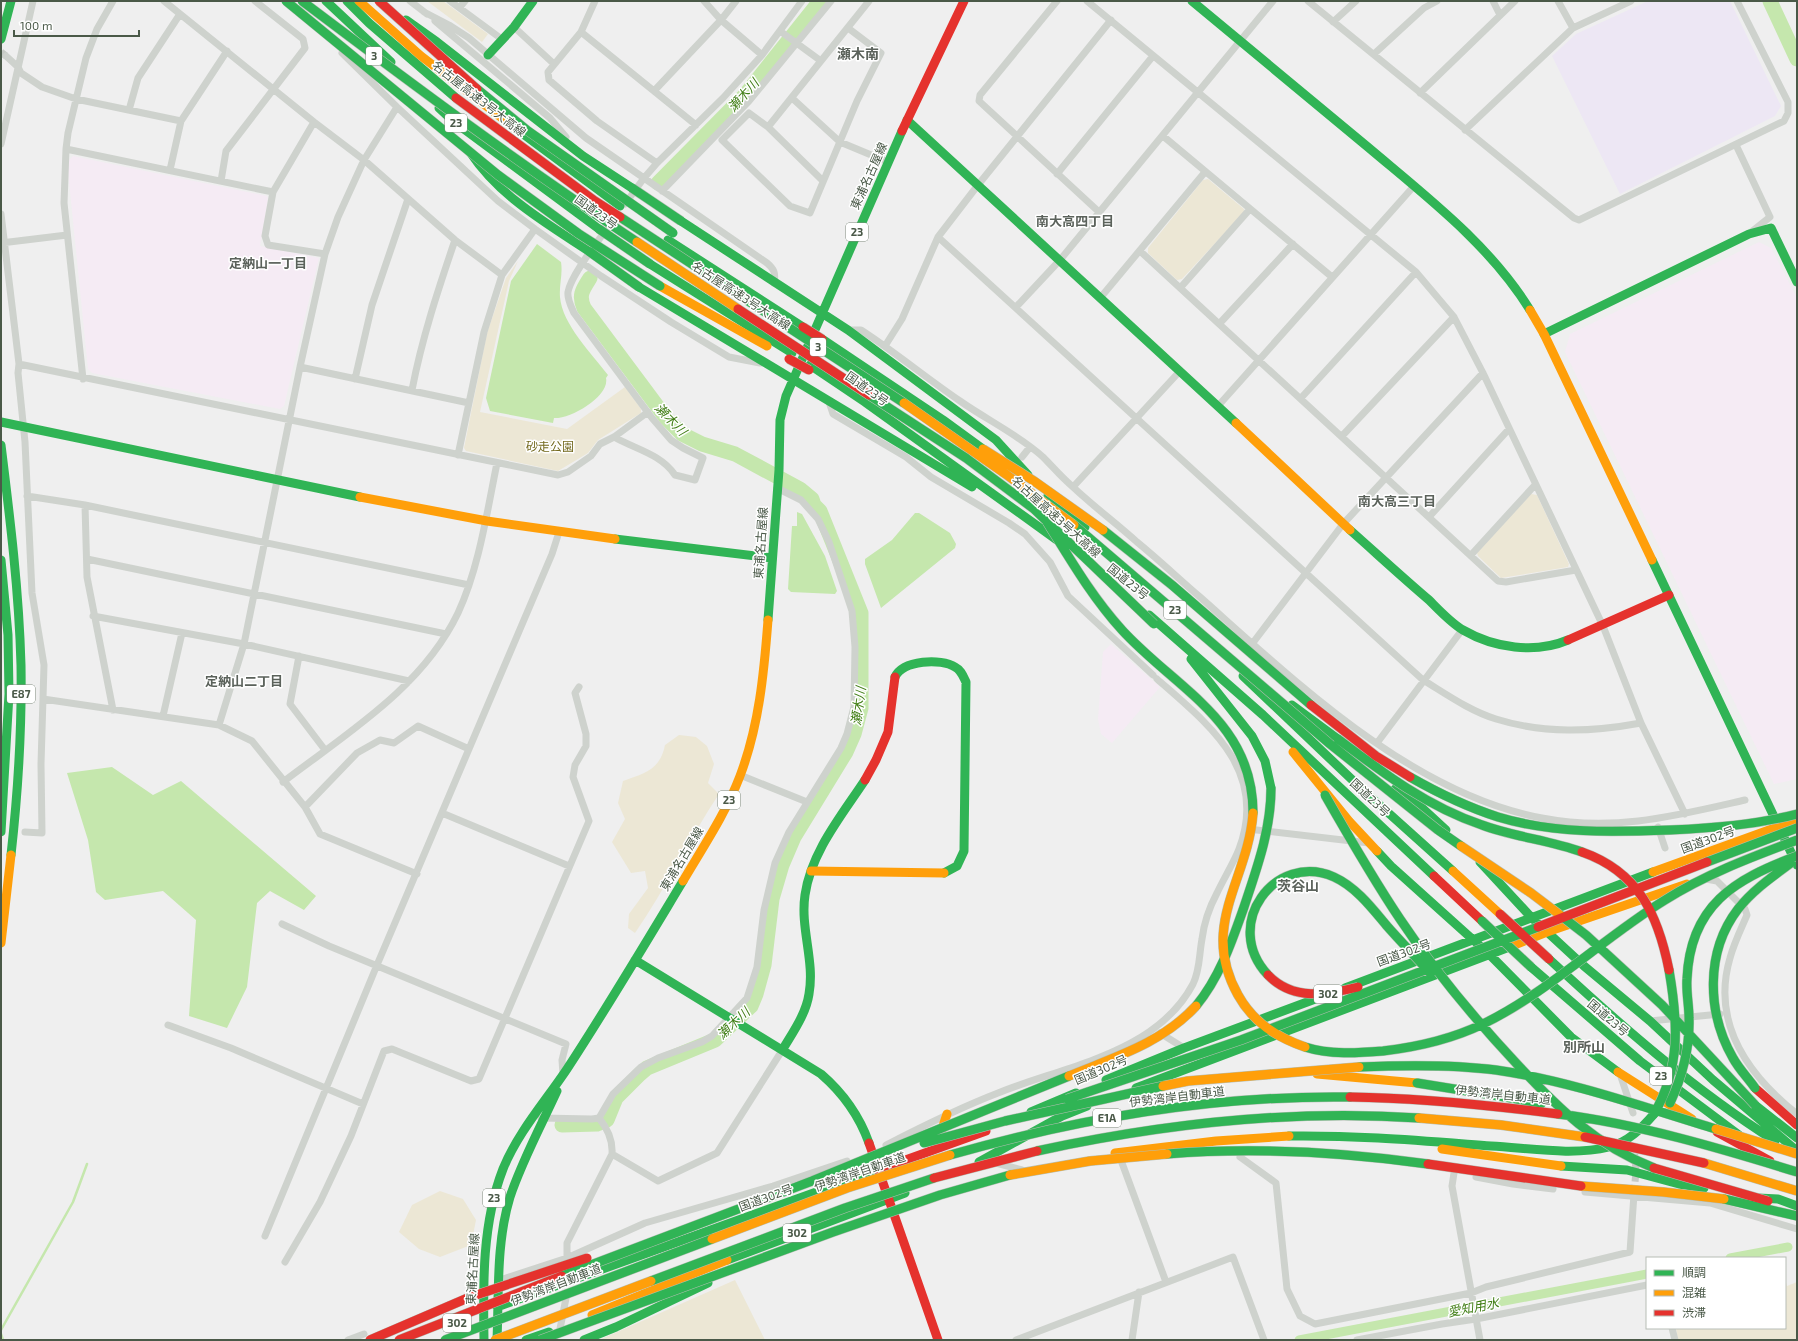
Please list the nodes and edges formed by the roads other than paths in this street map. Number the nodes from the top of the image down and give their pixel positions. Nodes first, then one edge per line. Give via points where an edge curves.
1 (11, 1) edge
2 (33, 1) edge
3 (113, 1) edge
4 (164, 1) edge
5 (255, 1) edge
6 (286, 1) edge
7 (295, 1) edge
8 (302, 1) edge
9 (314, 1) edge
10 (347, 1) edge
11 (359, 1) edge
12 (378, 1) edge
13 (410, 1) edge
14 (450, 1) edge
15 (465, 1) edge
16 (534, 1) edge
17 (594, 1) edge
18 (704, 1) edge
19 (736, 1) edge
20 (802, 1) edge
21 (831, 1) edge
22 (869, 1) edge
23 (964, 1) edge
24 (1057, 1) edge
25 (1087, 1) edge
26 (1192, 1) edge
27 (1273, 1) edge
28 (1308, 1) edge
29 (1356, 1) edge
30 (1437, 1) edge
31 (1493, 1) edge
32 (1515, 1) edge
33 (1558, 1) edge
34 (1632, 1) edge
35 (1737, 1) edge
36 (327, 3) edge
37 (460, 7) junction
38 (424, 12) junction
39 (180, 14) junction
40 (1500, 15) junction
41 (721, 20) junction
42 (1111, 20) junction
43 (1333, 22) junction
44 (514, 27) junction
45 (848, 28) junction
46 (1573, 28) junction
47 (581, 32) junction
48 (782, 32) junction
49 (1, 39) edge
50 (503, 40) junction
51 (797, 42) junction
52 (1240, 42) junction
53 (226, 51) junction
54 (1374, 54) junction
55 (488, 55) junction
56 (762, 55) junction
57 (6, 56) tunnel mouth
58 (1153, 56) junction
59 (821, 61) junction
60 (554, 64) junction
61 (18, 67) junction
62 (275, 89) junction
63 (654, 90) junction
64 (1198, 93) junction
65 (1420, 93) junction
66 (792, 98) junction
67 (76, 99) junction
68 (397, 107) junction
69 (129, 110) junction
70 (453, 120) junction
71 (907, 120) junction
72 (181, 121) junction
73 (314, 122) junction
74 (696, 125) junction
75 (768, 127) junction
76 (1466, 130) junction
77 (1163, 136) junction
78 (1016, 138) junction
79 (840, 142) junction
80 (1, 144) edge
81 (1736, 145) junction
82 (66, 149) junction
83 (583, 156) junction
84 (364, 160) junction
85 (888, 162) junction
86 (657, 163) junction
87 (170, 170) junction
88 (1205, 172) junction
89 (1058, 174) junction
90 (644, 178) junction
91 (221, 181) junction
92 (824, 181) junction
93 (978, 184) junction
94 (1414, 186) junction
95 (662, 190) junction
96 (273, 192) junction
97 (408, 199) junction
98 (1250, 209) junction
99 (1099, 212) junction
100 (1, 214) edge
101 (535, 229) junction
102 (1750, 234) junction
103 (67, 235) junction
104 (1371, 235) junction
105 (671, 237) junction
106 (938, 237) junction
107 (455, 240) junction
108 (3, 243) edge
109 (1293, 244) junction
110 (1140, 251) junction
111 (325, 254) junction
112 (1060, 260) junction
113 (583, 264) junction
114 (1416, 272) junction
115 (502, 274) junction
116 (1332, 277) junction
117 (1797, 282) edge
118 (774, 283) junction
119 (1181, 287) junction
120 (1101, 297) junction
121 (1016, 307) junction
122 (821, 314) junction
123 (1454, 316) junction
124 (1220, 323) junction
125 (848, 330) junction
126 (1544, 334) junction
127 (885, 346) junction
128 (790, 356) junction
129 (1258, 359) junction
130 (19, 364) junction
131 (769, 365) junction
132 (300, 367) junction
133 (1180, 371) junction
134 (1483, 373) junction
135 (793, 378) junction
136 (83, 379) junction
137 (355, 379) junction
138 (412, 390) junction
139 (1301, 398) junction
140 (828, 401) junction
141 (468, 403) junction
142 (1218, 406) junction
143 (913, 409) junction
144 (648, 412) junction
145 (1137, 418) junction
146 (290, 420) junction
147 (1, 422) edge
148 (22, 425) junction
149 (1509, 429) junction
150 (1342, 436) junction
151 (614, 437) junction
152 (1, 445) edge
153 (1030, 447) junction
154 (458, 455) junction
155 (1022, 457) dead end
156 (497, 463) junction
157 (1387, 478) junction
158 (277, 480) junction
159 (1535, 485) junction
160 (778, 486) junction
161 (1073, 487) junction
162 (1046, 494) junction
163 (27, 496) junction
164 (989, 502) dead end
165 (85, 505) junction
166 (984, 508) junction
167 (1429, 517) junction
168 (485, 521) junction
169 (1044, 524) junction
170 (1343, 524) junction
171 (559, 532) junction
172 (264, 542) junction
173 (1471, 555) junction
174 (772, 558) junction
175 (87, 559) junction
176 (1, 560) edge
177 (1576, 570) junction
178 (1307, 574) junction
179 (469, 585) junction
180 (254, 593) junction
181 (1669, 595) junction
182 (93, 616) junction
183 (1603, 626) junction
184 (1462, 630) junction
185 (182, 633) junction
186 (446, 634) junction
187 (244, 644) junction
188 (1252, 644) junction
189 (1186, 654) junction
190 (299, 656) junction
191 (1241, 668) junction
192 (1423, 680) junction
193 (409, 681) junction
194 (579, 687) dead end
195 (43, 699) junction
196 (1272, 704) junction
197 (113, 710) junction
198 (1263, 715) junction
199 (163, 716) junction
200 (1641, 723) junction
201 (219, 725) junction
202 (1377, 743) junction
203 (468, 749) junction
204 (326, 750) junction
205 (740, 775) junction
206 (284, 782) junction
207 (1745, 800) dead end
208 (807, 802) junction
209 (304, 807) junction
210 (442, 813) junction
211 (1684, 814) junction
212 (1797, 814) edge
213 (1655, 820) junction
214 (1797, 820) edge
215 (1780, 826) junction
216 (1244, 828) junction
217 (1797, 828) edge
218 (1, 832) edge
219 (25, 832) dead end
220 (1797, 840) edge
221 (1369, 843) junction
222 (1793, 847) edge
223 (1665, 848) dead end
224 (1797, 856) edge
225 (1797, 860) edge
226 (1797, 865) edge
227 (568, 866) junction
228 (811, 871) junction
229 (417, 874) junction
230 (1702, 878) junction
231 (1531, 917) junction
232 (282, 924) dead end
233 (1547, 932) junction
234 (1474, 940) junction
235 (1, 943) edge
236 (1490, 955) junction
237 (1455, 958) junction
238 (635, 960) junction
239 (377, 965) junction
240 (1726, 1014) junction
241 (504, 1018) junction
242 (732, 1019) junction
243 (1650, 1021) junction
244 (168, 1025) dead end
245 (1153, 1029) junction
246 (1485, 1030) junction
247 (1184, 1048) junction
248 (783, 1049) junction
249 (1619, 1073) junction
250 (563, 1075) junction
251 (1248, 1075) junction
252 (327, 1088) junction
253 (362, 1104) junction
254 (1633, 1113) dead end
255 (948, 1114) junction
256 (1797, 1114) edge
257 (1657, 1116) junction
258 (532, 1117) junction
259 (545, 1119) junction
260 (601, 1121) junction
261 (1797, 1125) edge
262 (957, 1133) junction
263 (1300, 1136) junction
264 (1679, 1137) junction
265 (1797, 1138) edge
266 (934, 1151) junction
267 (872, 1152) junction
268 (612, 1154) junction
269 (1797, 1154) edge
270 (1240, 1156) junction
271 (986, 1160) junction
272 (1122, 1163) junction
273 (1047, 1168) junction
274 (1782, 1168) junction
275 (879, 1169) junction
276 (1454, 1172) junction
277 (1797, 1172) edge
278 (1797, 1177) edge
279 (812, 1182) junction
280 (1797, 1192) edge
281 (1634, 1195) junction
282 (890, 1199) junction
283 (1797, 1206) edge
284 (1797, 1211) edge
285 (1797, 1216) edge
286 (716, 1218) junction
287 (1797, 1229) edge
288 (265, 1236) dead end
289 (567, 1258) junction
290 (758, 1259) junction
291 (285, 1262) dead end
292 (500, 1280) junction
293 (569, 1281) junction
294 (1166, 1282) junction
295 (1646, 1285) edge
296 (1139, 1292) junction
297 (1471, 1293) junction
298 (499, 1307) junction
299 (483, 1313) junction
300 (1475, 1317) junction
301 (561, 1328) junction
302 (1672, 1329) edge
303 (367, 1337) edge
304 (348, 1340) edge
305 (399, 1340) edge
306 (414, 1340) edge
307 (445, 1340) edge
308 (484, 1340) edge
309 (496, 1340) edge
310 (526, 1340) edge
311 (540, 1340) edge
312 (556, 1340) edge
313 (584, 1340) edge
314 (938, 1340) edge
315 (1016, 1340) edge
316 (1132, 1340) edge
317 (1264, 1340) edge
318 (1357, 1340) edge
319 (1480, 1340) edge
320 (1674, 1340) edge

1 - 49 main road
2 - 61 street
3 - 67 street via 94,36
4 - 39 street
5 - 62 street via 303,39 305,48
6 - 128 main road, bridge via 498,175 580,234 660,286
7 - 68 street via 350,62
8 - 169 main road, 名古屋高速3号大高線 / 3, bridge via 587,209 960,453 1019,497
9 - 36 main road
10 - 143 main road, 名古屋高速3号大高線 / 3, bridge via 456,98 544,165 662,246
11 - 105 main road, 国道23号 / 23 via 390,30 508,124 620,206
12 - 83 main road via 437,42
12 - 105 main road, bridge via 466,80 528,131
13 - 38 street
14 - 37 street
15 - 37 street
16 - 44 main road
17 - 47 street
18 - 41 street
19 - 41 street
20 - 48 street
21 - 51 street
22 - 45 street
23 - 71 main road, 東浦名古屋線 / 23
24 - 78 street via 980,95 980,102
25 - 42 street
26 - 52 main road
27 - 52 street
28 - 43 street
29 - 43 street
30 - 54 street via 1424,8
31 - 40 street
32 - 40 street
33 - 46 street
34 - 46 street
35 - 81 street via 1788,102 1788,113 1784,121
36 - 70 main road, 国道23号 / 23
37 - 50 street
38 - 55 street via 449,25
38 - 83 street via 550,118
39 - 53 street
39 - 69 street via 138,78
40 - 65 street
41 - 56 street
41 - 63 street
42 - 58 street
42 - 78 street
43 - 54 street
44 - 50 main road
44 - 60 street
45 - 59 street
45 - 79 street via 881,53
46 - 76 street
47 - 60 street
47 - 63 street
48 - 51 street
48 - 56 street
50 - 55 main road
51 - 59 street
51 - 95 street via 749,102
52 - 64 street
52 - 94 main road
53 - 62 street
53 - 72 street
54 - 65 street
55 - 90 street via 586,138
56 - 74 street
57 - 61 street
58 - 64 street
58 - 89 street
59 - 66 street
60 - 86 street via 548,72 549,80 598,121
61 - 67 street via 21,73 42,87
61 - 80 street
62 - 73 street
62 - 91 street via 226,151
63 - 74 street
64 - 77 street
64 - 104 street
65 - 76 street
66 - 75 street
66 - 79 street
67 - 69 street
67 - 82 street
68 - 84 street
68 - 101 street via 498,201
69 - 72 street
70 - 128 main road, 国道23号 / 23, bridge via 599,230
70 - 131 main road, bridge via 478,167 508,196 639,287
71 - 85 main road, 東浦名古屋線 / 23
71 - 93 main road
72 - 87 street
73 - 84 street
73 - 96 street
74 - 86 street
75 - 92 street
75 - 92 street via 749,113 722,140 790,206 810,213
76 - 81 street via 1579,220
77 - 88 street
77 - 99 street
78 - 89 street
78 - 93 street
79 - 85 street
79 - 92 street
81 - 102 street via 1770,217
82 - 87 street
82 - 103 street via 64,188
83 - 118 main road, bridge
84 - 97 street
84 - 111 street via 338,217
85 - 122 main road, 東浦名古屋線 / 23
86 - 90 street
87 - 91 street
88 - 98 street
88 - 110 street
89 - 99 street
90 - 95 street
90 - 113 street
91 - 96 street
93 - 106 street
93 - 112 main road
94 - 104 street
94 - 126 main road via 1470,235 1497,264 1523,299
95 - 118 street via 767,263 774,269
96 - 111 street via 265,236 268,245
97 - 107 street
97 - 137 street via 372,305
98 - 109 street
98 - 119 street
99 - 112 street
100 - 108 street
101 - 113 street
101 - 115 street
102 - 117 main road via 1771,228
102 - 126 main road
103 - 108 street
103 - 136 street
104 - 114 street
104 - 116 street
105 - 162 main road, 国道23号 / 23, bridge via 767,297 791,319 943,420
106 - 121 street
106 - 127 street via 902,319
107 - 115 street
107 - 138 street via 432,305
108 - 130 street
109 - 116 street
109 - 124 street
110 - 119 street
110 - 120 street
111 - 132 street
112 - 120 main road
112 - 121 street
113 - 131 street via 729,357
113 - 144 street via 568,291 574,313
114 - 123 street
114 - 139 street
115 - 141 street via 484,332
116 - 129 street
118 - 122 main road
119 - 124 street
120 - 133 main road
121 - 145 street
122 - 125 main road
122 - 135 main road, 東浦名古屋線 / 23
123 - 134 street
123 - 150 street
124 - 129 street
125 - 127 street via 861,330
125 - 162 main road via 996,440
126 - 181 main road
127 - 153 street via 958,400
128 - 169 main road, 国道23号 / 23 via 865,402
129 - 139 street
129 - 142 street
130 - 136 street
130 - 148 street
131 - 135 main road
132 - 137 street
132 - 146 street
133 - 142 main road
133 - 145 street
134 - 149 street
134 - 157 street
135 - 140 main road
135 - 160 main road, 東浦名古屋線 / 23 via 780,420
136 - 146 street
137 - 138 street
138 - 141 street
139 - 150 street
140 - 166 street via 833,414 906,457 931,478
140 - 169 main road
141 - 154 street
142 - 170 main road
143 - 191 main road, 名古屋高速3号大高線 / 3, bridge via 1007,474 1082,531
143 - 212 main road, bridge via 998,458 1097,525 1142,560 1330,720 1391,765 1420,784 1449,798 1476,810 1528,824 1578,832 1608,833 1750,825
144 - 151 street
144 - 151 street via 671,440 704,458 695,480 675,475 670,468 642,449
145 - 161 street
145 - 178 street
146 - 154 street
146 - 158 street
147 - 148 main road
148 - 158 main road
148 - 163 street
149 - 159 street
149 - 167 street
150 - 157 street
151 - 156 street via 600,444 591,456 564,474
152 - 235 main road, E87 via 20,635 21,695 14,836
153 - 155 street
153 - 161 street
154 - 156 street
156 - 168 street
157 - 167 street
157 - 170 street
158 - 168 main road
158 - 172 street
159 - 173 street
159 - 177 street
160 - 174 main road, 東浦名古屋線 / 23
160 - 208 street via 801,500 818,519 831,548 852,611 855,647 854,707 841,748
161 - 188 street
162 - 196 main road, 国道23号 / 23 via 1117,554
163 - 165 street
163 - 195 street via 32,594 44,665
164 - 166 street
165 - 172 street
165 - 175 street
166 - 216 street via 1025,534 1050,562 1068,596 1212,729 1233,759 1241,777 1245,795
167 - 173 street
168 - 171 main road
168 - 179 street
169 - 189 main road, 名古屋高速3号大高線 / 3, bridge
169 - 198 main road, 国道23号 / 23
169 - 220 main road, bridge via 1113,620 1226,729 1242,755 1251,781 1253,821 1248,847 1225,913 1222,939 1225,964 1234,990 1249,1012 1270,1031 1290,1042 1311,1050 1358,1054 1411,1047 1464,1032 1486,1023 1527,998 1666,899 1721,870
170 - 178 street
170 - 184 main road
171 - 174 main road
171 - 203 street
172 - 179 street
172 - 180 street
173 - 177 street via 1498,581 1506,582
174 - 205 main road, 東浦名古屋線 / 23 via 763,684
175 - 180 street
175 - 182 street
176 - 218 main road, E87 via 8,635 9,694
177 - 183 street
178 - 188 street
178 - 192 street
179 - 186 street
180 - 186 street
180 - 187 street
181 - 183 main road
181 - 215 main road
182 - 185 street
182 - 197 street
183 - 184 main road via 1557,645 1535,648 1510,647 1487,641
183 - 200 street
184 - 192 street
185 - 187 street
185 - 199 street
186 - 193 street
187 - 190 street
187 - 201 street
188 - 202 street via 1309,693
189 - 246 main road, bridge via 1240,699 1308,772 1325,795 1360,857 1402,921
189 - 279 main road, bridge via 1252,736 1264,761 1271,788 1269,826 1261,857 1228,951 1205,996 1185,1017 1147,1043
190 - 193 street
190 - 204 street via 290,704
191 - 257 main road, bridge via 1381,772 1428,802 1456,816 1488,827 1586,852 1611,865 1640,890 1655,916 1666,949 1675,1022 1676,1053 1672,1077
191 - 265 main road, bridge via 1330,744 1438,830 1536,897 1586,935 1662,1005 1755,1105
192 - 200 street via 1460,703 1495,718 1537,728 1570,731 1606,730
192 - 202 street
193 - 204 street
194 - 227 street via 575,693 586,734 586,746 575,765 573,777 589,821
195 - 197 street
195 - 219 street via 40,764 42,833
196 - 231 main road via 1420,806 1483,865
196 - 269 main road, 国道23号 / 23, bridge via 1597,1004 1725,1108
197 - 199 street
198 - 221 main road
198 - 274 main road, 国道23号 / 23, bridge via 1531,966 1640,1060
199 - 201 street
200 - 211 street
201 - 206 street via 252,741
202 - 213 street via 1430,777 1458,791 1513,811 1569,822
203 - 209 street via 418,726 394,743 380,740 358,753
203 - 210 street
204 - 206 street
205 - 208 street
205 - 238 main road, 東浦名古屋線 / 23 via 714,828
206 - 209 street
207 - 211 street
208 - 242 street via 781,846 775,863 764,910 757,966 747,998
209 - 229 street via 320,834
210 - 227 street
210 - 229 street
211 - 213 street
213 - 223 street
214 - 215 main road, 国道302号 / 302
215 - 222 main road
215 - 231 main road, 国道302号 / 302
216 - 221 street
216 - 245 street via 1239,848 1208,913 1193,983 1170,1014
217 - 237 main road, bridge
221 - 234 main road
222 - 226 main road
222 - 230 main road, 302
224 - 257 main road, bridge via 1769,865 1741,879 1713,904 1699,926 1688,964 1687,1059 1680,1083
225 - 261 main road, bridge via 1757,886 1738,908 1719,948 1713,989 1717,1024 1735,1062 1755,1088
227 - 241 street
228 - 228 main road via 943,873 955,870 961,862 964,851 966,682 957,668 951,664 915,663 905,665 899,671 894,680 894,702 881,751 825,842
228 - 248 main road via 803,909 811,976 809,995 803,1014
229 - 239 street
230 - 233 main road, 302
230 - 240 street via 1717,881 1745,909 1747,915 1730,958 1726,978
231 - 233 main road
231 - 234 main road, 国道302号 / 302
232 - 239 street
233 - 236 main road, 302
233 - 243 main road
234 - 236 main road
234 - 247 main road, 国道302号 / 302
236 - 249 main road via 1571,1037
236 - 271 main road, 302 via 1062,1116
237 - 246 main road, bridge via 1440,961 1426,965 1419,967 1412,969 1337,992 1320,995 1300,994 1281,987 1265,974 1251,948 1250,928 1261,898 1275,884 1304,872 1315,872 1334,878 1368,902 1418,960 1423,965 1428,970
237 - 262 main road, bridge via 1197,1056
238 - 242 main road
238 - 250 main road, 東浦名古屋線 / 23
239 - 241 street
239 - 252 street
240 - 243 street
240 - 256 street via 1742,1055 1753,1071
241 - 250 street via 566,1044 562,1060
241 - 253 street via 479,1079 471,1081 392,1049 384,1051
242 - 248 main road
242 - 260 street via 702,1042 641,1067 613,1094
243 - 269 main road
244 - 252 street
245 - 247 street
245 - 255 street via 1139,1039 1106,1054 999,1092
246 - 284 main road, bridge via 1536,1085 1584,1130 1619,1153 1668,1174 1760,1198
247 - 266 main road, 国道302号 / 302
248 - 267 main road via 837,1088 857,1115
248 - 268 street via 717,1154 658,1181
249 - 254 street
249 - 274 main road via 1685,1115
250 - 258 main road, 東浦名古屋線 / 23
250 - 259 main road, 東浦名古屋線 / 23
251 - 262 main road, bridge via 1160,1086
251 - 264 main road, bridge via 1341,1075 1417,1084 1623,1118
251 - 269 main road, bridge via 1389,1065 1495,1070 1606,1094
252 - 253 street
252 - 288 street
253 - 291 street via 320,1202
255 - 266 main road
255 - 267 street
257 - 263 main road via 1650,1128 1629,1140 1601,1148 1568,1150 1371,1137
258 - 259 street
258 - 299 main road, 東浦名古屋線 / 23 via 520,1135 494,1197 484,1252
259 - 260 street
259 - 292 main road, 東浦名古屋線 / 23 via 510,1198 500,1246
260 - 268 street via 611,1138
262 - 279 main road, bridge
263 - 273 main road, bridge via 1193,1142 1109,1154
263 - 283 main road via 1434,1148 1554,1166 1627,1170 1679,1184 1747,1197 1778,1199
264 - 277 main road, 伊勢湾岸自動車道 / E1A, bridge
264 - 307 main road, 伊勢湾岸自動車道 / E1A, bridge via 1546,1111 1388,1098 1258,1100 1123,1115 997,1142 937,1158 859,1184
266 - 275 main road, 国道302号 / 302
267 - 275 main road
267 - 289 street via 773,1186 645,1223
268 - 289 street via 567,1243
270 - 272 street via 1190,1156
270 - 276 street via 1332,1158
270 - 297 street via 1276,1183 1287,1289 1300,1316 1315,1324
271 - 272 street via 1023,1171 1042,1172
271 - 282 main road, 302
272 - 294 street
273 - 285 main road, bridge via 1120,1158 1170,1155 1258,1152 1320,1154 1432,1164 1552,1183 1701,1196 1755,1205
273 - 290 main road, bridge via 931,1198
274 - 278 main road, 国道23号 / 23
275 - 282 main road
275 - 293 main road, 国道302号 / 302
276 - 281 street via 1513,1184
276 - 297 street via 1452,1186
279 - 286 main road, bridge
280 - 309 main road, E1A, bridge via 1722,1167 1666,1153 1616,1142 1494,1124 1418,1117 1313,1116 1249,1118 1178,1125 1065,1144 923,1181
281 - 287 street via 1710,1203
281 - 297 street via 1630,1252 1486,1287
282 - 301 main road, 302 via 754,1249
282 - 314 main road
286 - 303 main road, bridge via 493,1288
286 - 305 main road, bridge
289 - 292 street
289 - 293 street
290 - 311 main road, bridge
290 - 313 main road, bridge
292 - 298 main road, 東浦名古屋線 / 23
293 - 298 main road, 国道302号 / 302
293 - 301 street
294 - 296 street
294 - 317 street via 1233,1257
295 - 300 street
296 - 315 street
296 - 316 street
297 - 300 street
298 - 299 main road, 国道302号 / 302
298 - 309 main road, 東浦名古屋線 / 23
299 - 306 main road, 国道302号 / 302
299 - 308 main road, 東浦名古屋線 / 23
300 - 318 street
300 - 319 street
301 - 310 main road, 302
301 - 312 street
302 - 320 street
303 - 304 street

